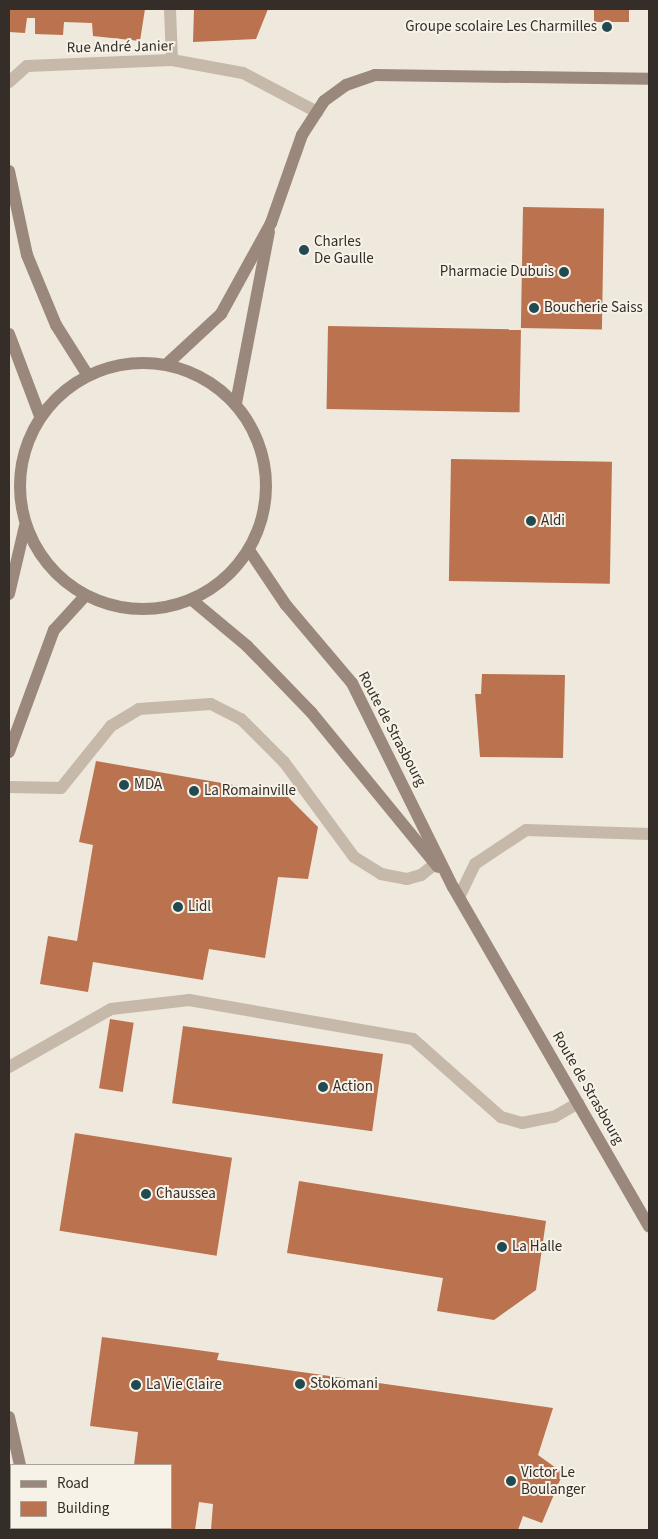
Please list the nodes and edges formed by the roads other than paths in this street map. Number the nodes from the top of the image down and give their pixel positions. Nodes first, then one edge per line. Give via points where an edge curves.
1 (170, 9) edge
2 (172, 60) junction
3 (649, 79) edge
4 (9, 82) edge
5 (317, 112) junction
6 (9, 171) edge
7 (271, 223) junction
8 (9, 334) edge
9 (167, 364) junction
10 (87, 374) junction
11 (236, 403) junction
12 (40, 416) junction
13 (25, 526) junction
14 (248, 550) junction
15 (9, 594) edge
16 (85, 596) junction
17 (192, 600) junction
18 (9, 752) edge
19 (9, 787) edge
20 (649, 834) edge
21 (435, 864) junction
22 (456, 892) junction
23 (9, 1068) edge
24 (578, 1103) junction
25 (649, 1226) edge
26 (9, 1417) edge
27 (20, 1464) edge

1 - 2 street
2 - 4 street, Rue André Janier via 27,66
2 - 5 street, Rue André Janier via 243,73
3 - 5 main road via 374,75 346,85
5 - 7 main road via 302,135
6 - 10 main road via 27,255 56,325
7 - 9 main road via 221,314
7 - 11 main road
8 - 12 main road
9 - 10 main road via 126,362
9 - 11 main road via 205,378
10 - 12 main road via 61,392
11 - 14 main road via 257,437 266,475 264,514
12 - 13 main road via 24,450 18,488
13 - 15 main road
13 - 16 main road via 39,554 59,578
14 - 17 main road via 224,579
14 - 22 main road, Route de Strasbourg via 286,605 352,683
16 - 17 main road via 138,610
16 - 18 main road via 54,630
17 - 21 main road, Route de Strasbourg via 247,646 311,712
19 - 21 street via 61,788 111,726 139,709 211,704 241,719 284,762 354,857 381,874 407,879 421,875
20 - 22 street via 526,830 475,864
21 - 22 main road, Route de Strasbourg
22 - 24 main road, Route de Strasbourg
23 - 24 street via 110,1009 189,1000 414,1039 501,1117 522,1123 554,1117
24 - 25 main road, Route de Strasbourg
26 - 27 main road

